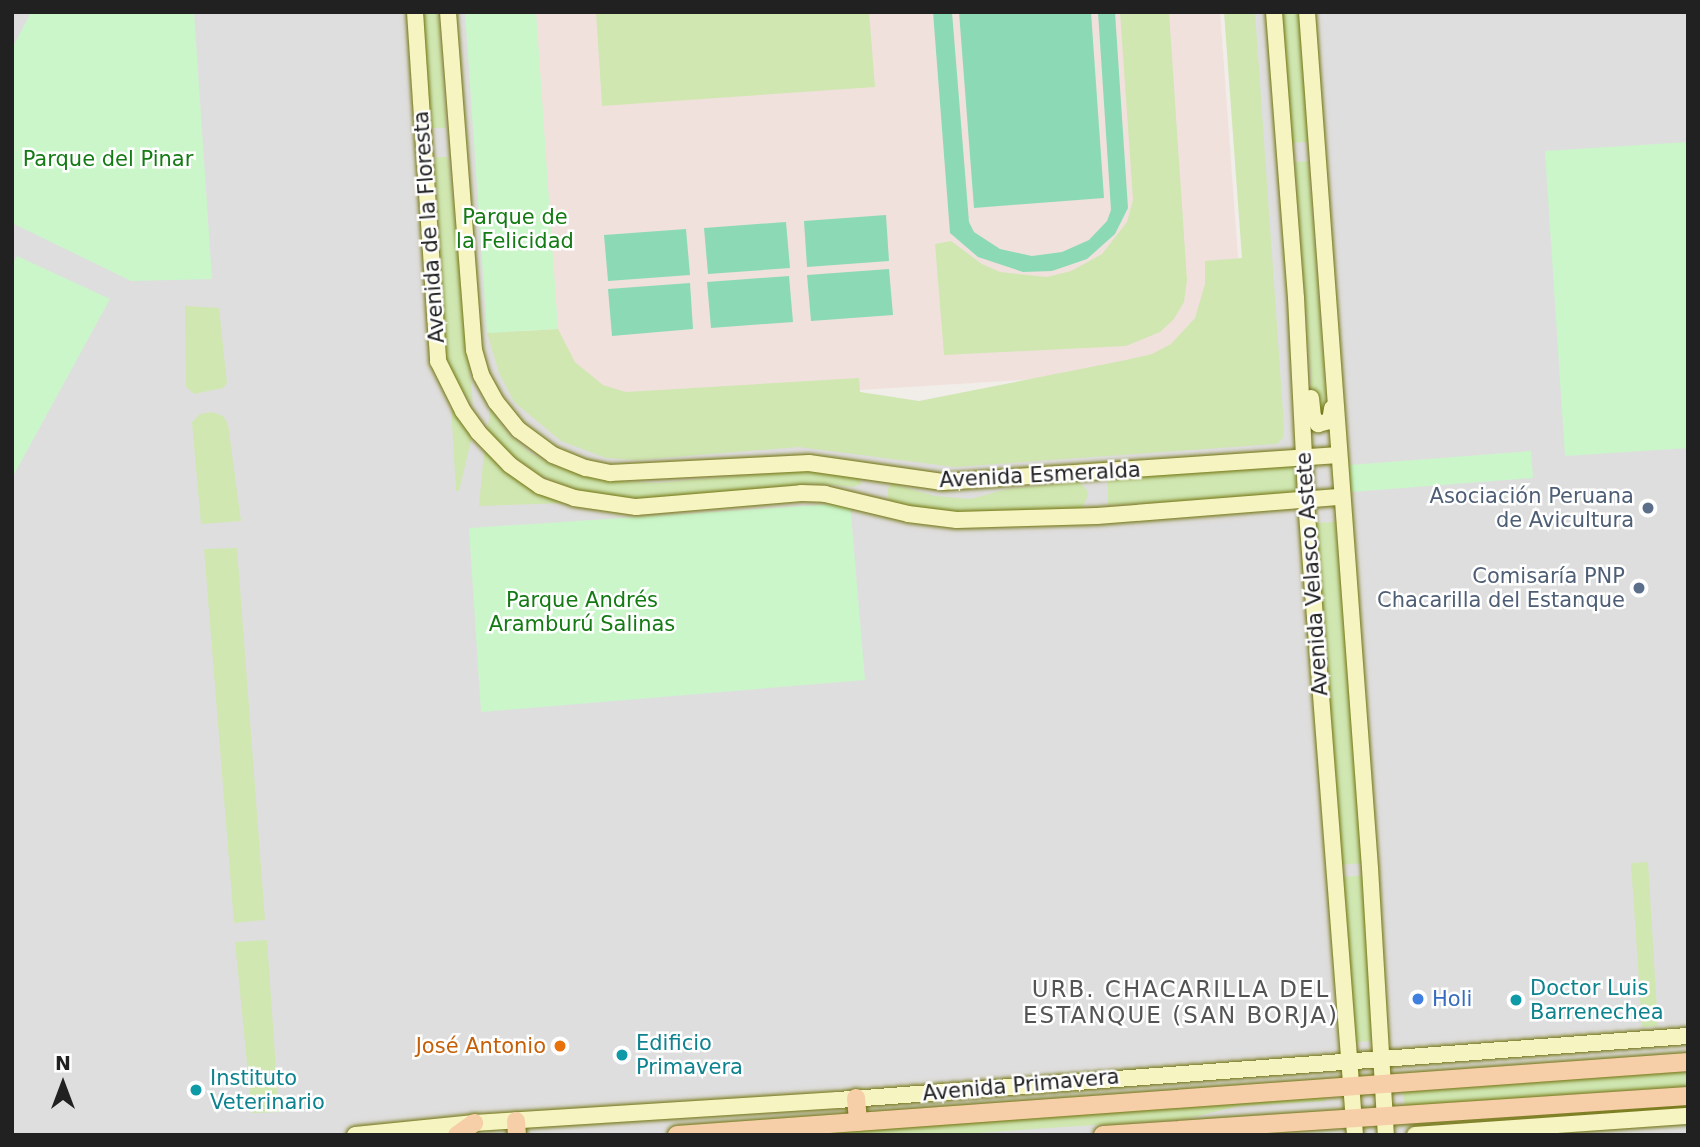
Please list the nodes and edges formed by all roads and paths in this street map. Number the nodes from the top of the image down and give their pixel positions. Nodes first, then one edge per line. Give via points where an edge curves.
1 (415, 12) edge
2 (448, 12) edge
3 (1273, 12) edge
4 (1307, 12) edge
5 (1296, 298) junction
6 (1333, 382) junction
7 (485, 383) joint
8 (478, 432) joint
9 (1338, 455) junction
10 (1304, 458) junction
11 (1341, 498) junction
12 (1307, 500) junction
13 (1688, 1036) edge
14 (1383, 1059) junction
15 (1349, 1062) junction
16 (1688, 1062) edge
17 (1385, 1084) junction
18 (1351, 1087) junction
19 (1688, 1096) edge
20 (856, 1098) junction
21 (1688, 1116) edge
22 (858, 1122) junction
23 (474, 1123) junction
24 (1386, 1126) edge
25 (1354, 1127) edge
26 (517, 1128) edge
27 (1183, 1132) edge
28 (355, 1135) edge
29 (457, 1135) edge
30 (677, 1135) edge
31 (1103, 1135) edge
32 (1415, 1135) edge

1 - 8 main road, Avenida de la Floresta via 438,361
2 - 7 main road, Avenida de la Floresta via 470,331
3 - 5 main road, Avenida Velasco Astete
4 - 6 main road, Avenida Velasco Astete
5 - 6 main road via 1313,417 1318,424 1332,417
5 - 10 main road, Avenida Velasco Astete
6 - 9 main road, Avenida Velasco Astete
7 - 10 main road, Avenida Esmeralda via 504,412 533,442 569,462 610,473 809,463 943,482
8 - 12 main road, Avenida Esmeralda via 510,466 540,486 574,498 636,507 801,493 825,494 931,518 995,520
9 - 10 main road, Avenida Esmeralda
9 - 11 main road, Avenida Velasco Astete
10 - 12 main road, Avenida Velasco Astete
11 - 12 main road, Avenida Esmeralda
11 - 14 main road, Avenida Velasco Astete
12 - 15 main road, Avenida Velasco Astete
13 - 14 main road, Avenida Primavera
14 - 15 main road, Avenida Primavera
14 - 17 main road, Avenida Velasco Astete
15 - 18 main road, Avenida Velasco Astete
15 - 20 main road, Avenida Primavera
16 - 17 main road, Avenida Primavera
17 - 18 main road, Avenida Primavera
17 - 24 main road, Avenida Velasco Astete
18 - 22 main road, Avenida Primavera
18 - 25 main road, Avenida Velasco Astete
19 - 24 main road
20 - 22 main road
20 - 26 main road, Avenida Primavera
21 - 32 main road
22 - 30 main road, Avenida Primavera
23 - 26 main road, Avenida Primavera
23 - 28 main road, Avenida Primavera
23 - 29 main road
24 - 25 main road
25 - 27 main road
27 - 31 main road

